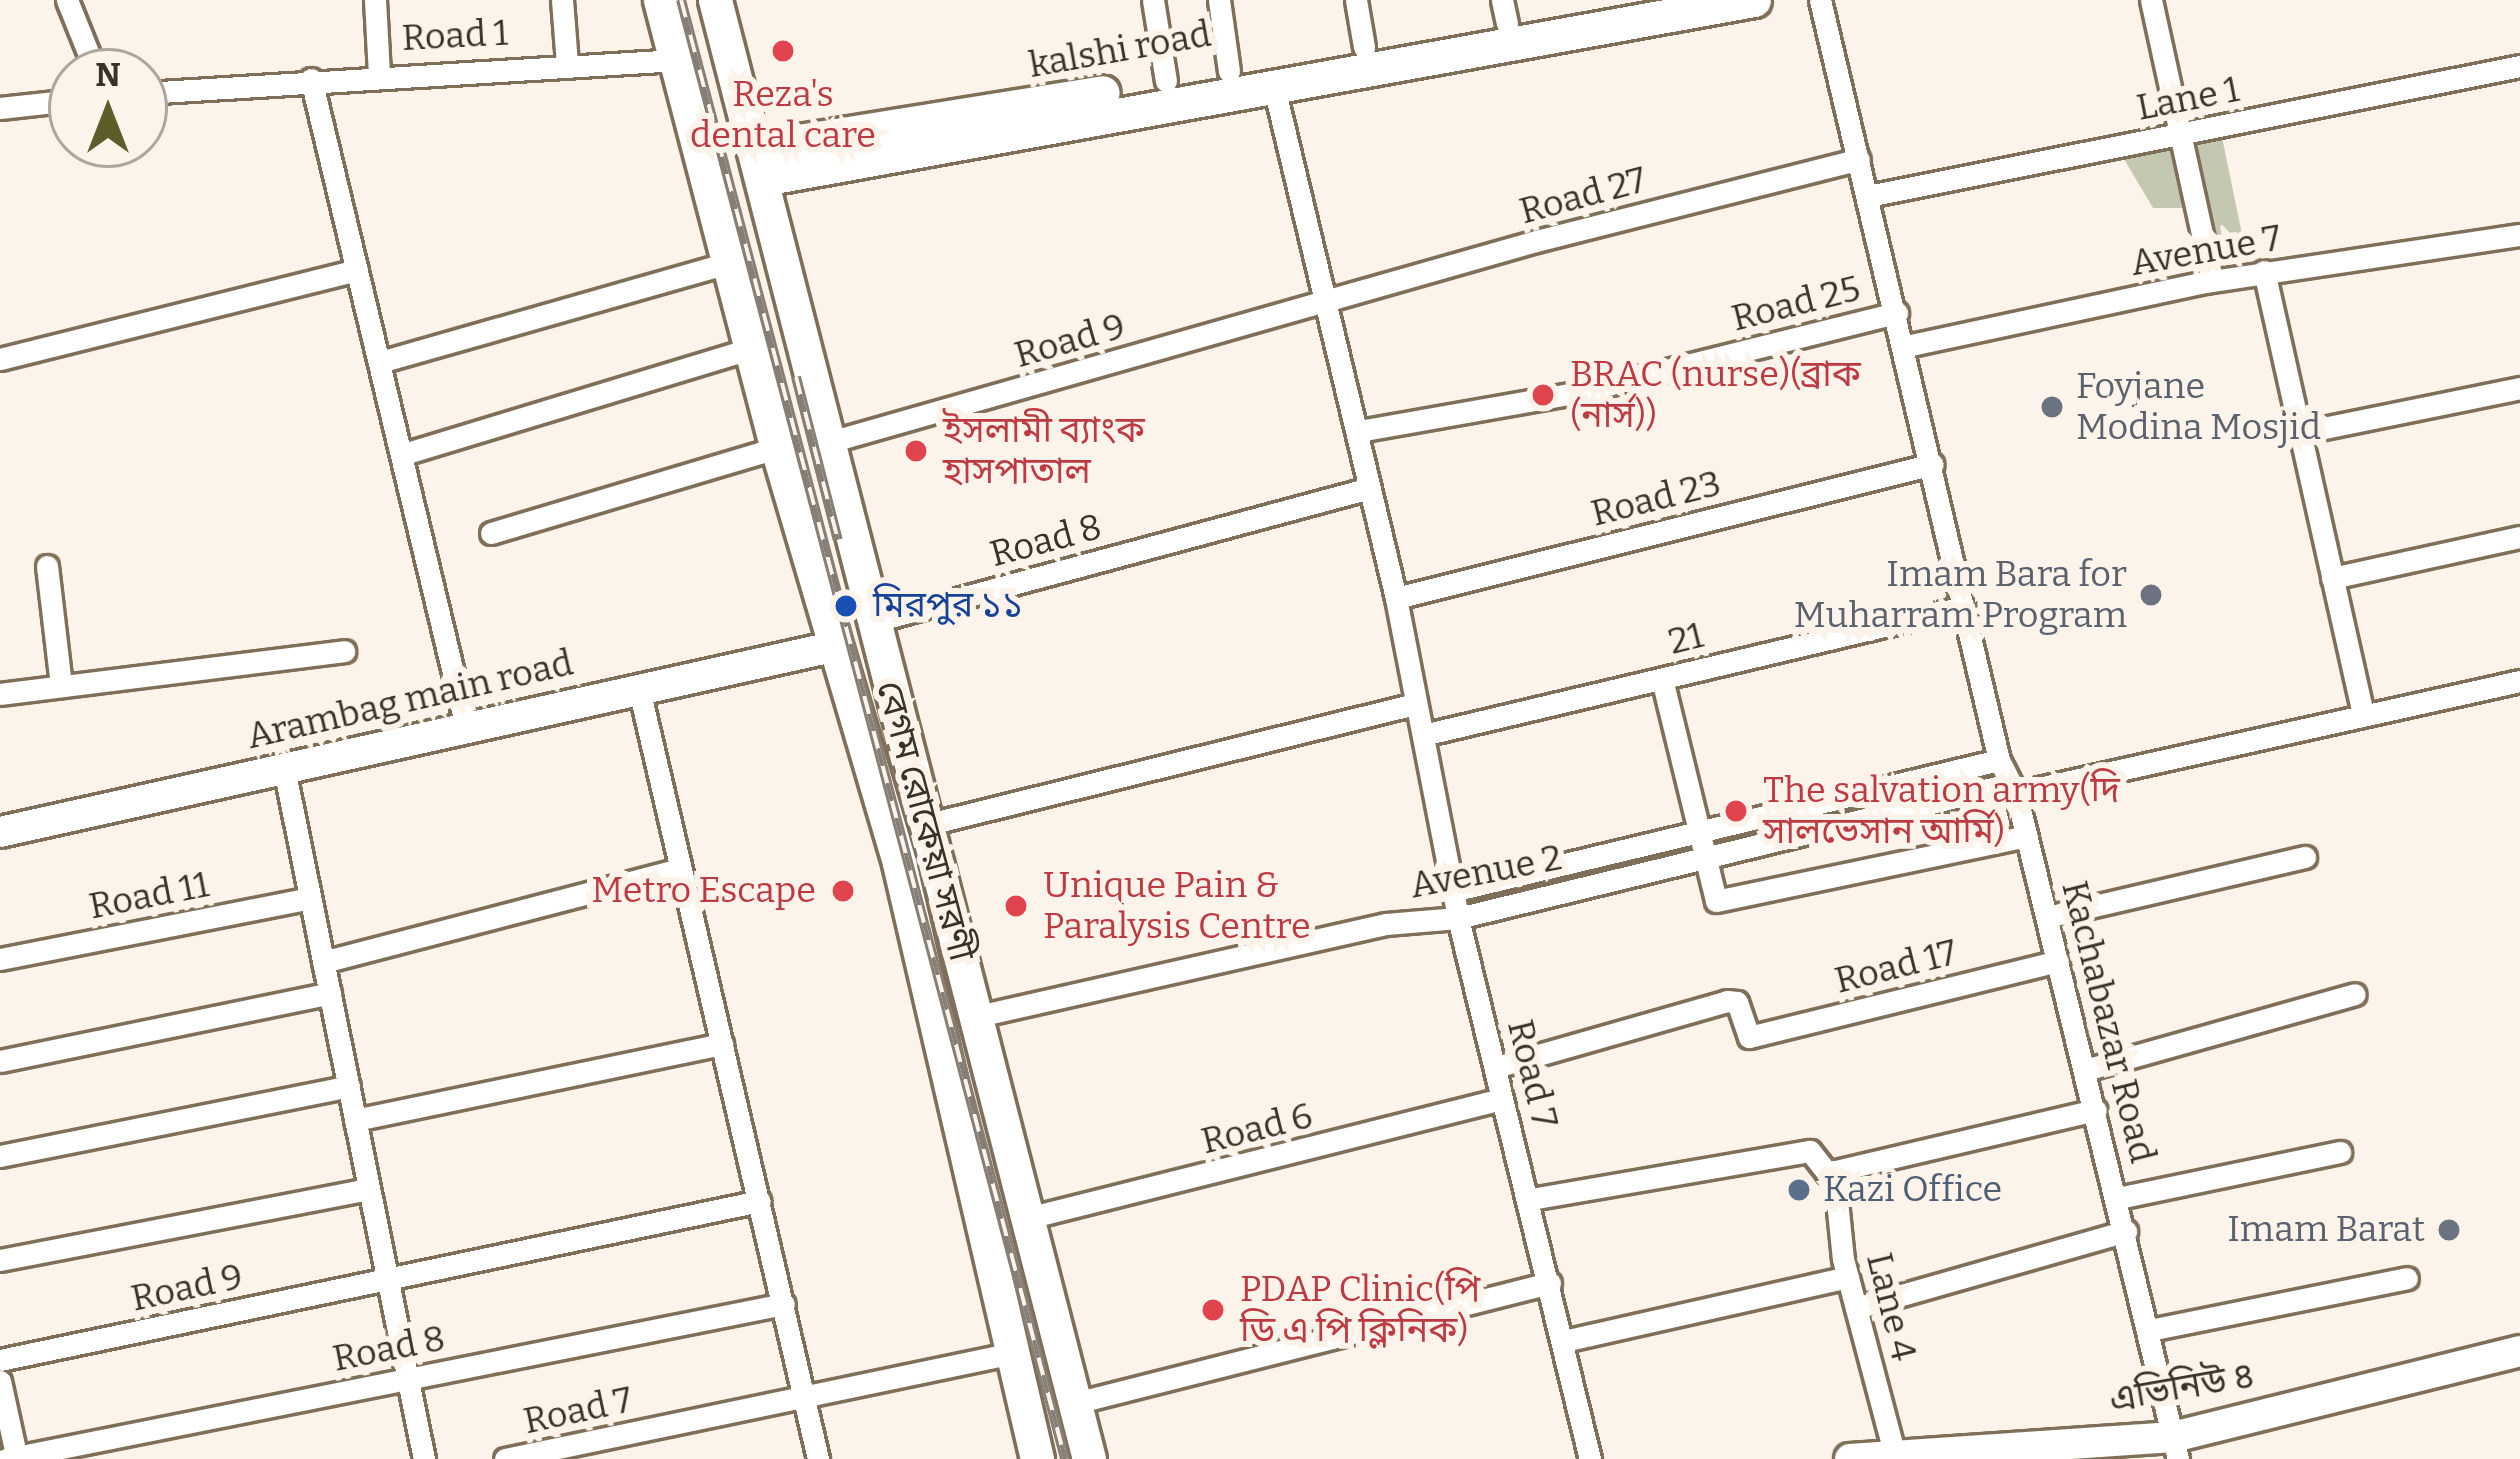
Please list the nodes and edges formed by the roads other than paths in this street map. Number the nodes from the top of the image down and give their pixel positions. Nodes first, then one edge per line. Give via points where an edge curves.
1 (67, 0) edge
2 (375, 0) edge
3 (562, 0) edge
4 (660, 0) edge
5 (716, 0) edge
6 (1153, 0) edge
7 (1219, 0) edge
8 (1356, 0) edge
9 (1754, 0) edge
10 (1820, 0) edge
11 (2151, 0) edge
12 (1633, 5) edge
13 (1504, 11) edge
14 (1364, 47) junction
15 (86, 48) edge
16 (677, 60) junction
17 (567, 64) junction
18 (2520, 66) edge
19 (1229, 71) junction
20 (379, 73) junction
21 (311, 79) junction
22 (1166, 82) junction
23 (1273, 83) junction
24 (168, 91) edge
25 (48, 103) edge
26 (0, 108) edge
27 (2176, 134) junction
28 (1859, 159) junction
29 (759, 164) junction
30 (1868, 196) junction
31 (2520, 236) edge
32 (727, 263) junction
33 (357, 270) junction
34 (2264, 272) junction
35 (2212, 280) junction
36 (1326, 304) junction
37 (1897, 313) junction
38 (1906, 346) junction
39 (750, 349) junction
40 (0, 358) edge
41 (380, 362) junction
42 (2520, 388) edge
43 (1359, 431) junction
44 (2299, 433) junction
45 (833, 441) junction
46 (777, 448) junction
47 (406, 453) junction
48 (1933, 464) junction
49 (1370, 488) junction
50 (491, 533) dead end
51 (2520, 537) edge
52 (47, 566) dead end
53 (2332, 578) junction
54 (1396, 598) junction
55 (1964, 607) junction
56 (879, 620) junction
57 (837, 646) junction
58 (344, 651) dead end
59 (1662, 679) junction
60 (2520, 681) edge
61 (61, 686) junction
62 (639, 688) junction
63 (0, 694) edge
64 (1415, 704) junction
65 (2363, 713) junction
66 (466, 728) junction
67 (1424, 735) junction
68 (1999, 760) junction
69 (284, 768) junction
70 (2011, 789) junction
71 (929, 824) junction
72 (0, 832) edge
73 (1697, 832) junction
74 (2026, 836) junction
75 (2305, 857) dead end
76 (1702, 858) junction
77 (679, 869) junction
78 (1452, 891) junction
79 (310, 898) junction
80 (2047, 917) junction
81 (1458, 918) junction
82 (0, 959) edge
83 (2058, 961) junction
84 (323, 962) junction
85 (330, 993) junction
86 (2355, 994) dead end
87 (977, 1016) junction
88 (722, 1044) junction
89 (0, 1061) edge
90 (1496, 1067) junction
91 (2085, 1070) junction
92 (349, 1086) junction
93 (1502, 1099) junction
94 (2096, 1110) junction
95 (355, 1120) junction
96 (2341, 1152) dead end
97 (0, 1156) edge
98 (1834, 1171) junction
99 (369, 1189) junction
100 (2118, 1198) junction
101 (1531, 1199) junction
102 (760, 1202) junction
103 (1028, 1218) junction
104 (2126, 1231) junction
105 (0, 1260) edge
106 (1848, 1277) junction
107 (2407, 1278) dead end
108 (388, 1280) junction
109 (1550, 1283) junction
110 (784, 1304) junction
111 (1856, 1308) junction
112 (2150, 1330) junction
113 (1564, 1341) junction
114 (2520, 1351) edge
115 (1013, 1352) junction
116 (0, 1360) edge
117 (408, 1379) junction
118 (0, 1382) edge
119 (805, 1398) junction
120 (1075, 1403) junction
121 (2176, 1448) edge
122 (1895, 1456) junction
123 (13, 1458) edge
124 (424, 1459) edge
125 (505, 1459) edge
126 (818, 1459) edge
127 (1037, 1459) edge
128 (1089, 1459) edge
129 (1590, 1459) edge
130 (1850, 1459) edge

1 - 15 street
2 - 20 street, Road 1
3 - 17 street
4 - 16 main road, বেগম রোকেয়া সরণী
5 - 29 main road, বেগম রোকেয়া সরণী
6 - 22 street
7 - 19 street
8 - 14 street
9 - 12 main road
10 - 28 street, Kachabazar Road
11 - 27 street
12 - 13 main road, kalshi road
12 - 23 main road
13 - 14 main road, kalshi road
14 - 19 main road, kalshi road
16 - 17 street, Road 1
16 - 32 main road, বেগম রোকেয়া সরণী
17 - 20 street, Road 1
18 - 27 street, Lane 1
19 - 22 main road, kalshi road
20 - 21 street, Road 1
21 - 24 street, Road 1
21 - 33 street
22 - 29 main road, kalshi road
23 - 29 main road
23 - 36 street, Road 7
25 - 26 street
27 - 30 street, Lane 1
27 - 35 street
28 - 30 street, Kachabazar Road
28 - 36 street, Road 27
29 - 45 main road, বেগম রোকেয়া সরণী
30 - 37 street, Kachabazar Road
31 - 34 street, Avenue 7
32 - 39 main road, বেগম রোকেয়া সরণী
32 - 41 street
33 - 40 street
33 - 41 street
34 - 35 street, Avenue 7
34 - 44 street
35 - 38 street, Avenue 7
36 - 43 street, Road 7
36 - 45 street, Road 9
37 - 38 street, Kachabazar Road
37 - 43 street, Road 25 via 1574,393
38 - 48 street, Kachabazar Road
39 - 46 main road, বেগম রোকেয়া সরণী
39 - 47 street
41 - 47 street
42 - 44 street
43 - 49 street, Road 7
44 - 53 street
45 - 56 main road, বেগম রোকেয়া সরণী
46 - 50 street
46 - 57 main road, বেগম রোকেয়া সরণী
47 - 66 street
48 - 54 street, Road 23
48 - 55 street, Kachabazar Road
49 - 54 street, Road 7
49 - 56 street, Road 8
51 - 53 street
52 - 61 street
53 - 65 street
54 - 64 street, Road 7
55 - 59 street, 21
55 - 68 street, Kachabazar Road
56 - 71 main road, বেগম রোকেয়া সরণী
57 - 62 street, Arambag main road
57 - 115 main road, বেগম রোকেয়া সরণী via 904,884
58 - 61 street
59 - 67 street, 21
59 - 73 street
60 - 65 street, Avenue 2
61 - 63 street
62 - 66 street, Arambag main road
62 - 77 street
64 - 67 street, Road 7
64 - 71 street
65 - 70 street, Avenue 2
66 - 69 street, Arambag main road
67 - 78 street, Road 7
68 - 70 street, Kachabazar Road
68 - 73 street, Avenue 2
69 - 72 street, Arambag main road
69 - 79 street
70 - 74 street, Kachabazar Road
70 - 76 street, Avenue 2
71 - 87 main road, বেগম রোকেয়া সরণী
73 - 76 street
73 - 78 street, Avenue 2
74 - 76 street via 1724,902 1712,896
74 - 80 street, Kachabazar Road
75 - 80 street
76 - 81 street, Avenue 2
77 - 84 street
77 - 88 street
78 - 81 street, Road 7
79 - 82 street, Road 11
79 - 84 street
80 - 83 street, Kachabazar Road
81 - 87 street, Avenue 2 via 1386,925
81 - 90 street, Road 7
83 - 90 street, Road 17 via 1749,1037 1737,1003 1727,1001
83 - 91 street, Kachabazar Road
84 - 85 street
85 - 89 street
85 - 92 street
86 - 91 street
87 - 103 main road, বেগম রোকেয়া সরণী
88 - 95 street
88 - 102 street
90 - 93 street, Road 7
91 - 94 street, Kachabazar Road
92 - 95 street
92 - 97 street
93 - 101 street, Road 7
93 - 103 street, Road 6
94 - 98 street
94 - 100 street, Kachabazar Road
95 - 99 street
96 - 100 street
98 - 101 street via 1821,1172 1806,1151
98 - 106 street, Lane 4
99 - 105 street
99 - 108 street
100 - 104 street, Kachabazar Road
101 - 109 street, Road 7
102 - 108 street, Road 9
102 - 110 street
103 - 120 main road, বেগম রোকেয়া সরণী
104 - 111 street
104 - 112 street, Kachabazar Road
106 - 111 street, Lane 4
106 - 113 street
107 - 112 street
108 - 116 street, Road 9
108 - 117 street
109 - 113 street, Road 7
109 - 120 street
110 - 117 street, Road 8
110 - 119 street
111 - 122 street, Lane 4
112 - 121 street, Kachabazar Road
113 - 129 street, Road 7
114 - 121 street, এভিনিউ ৪
115 - 119 street, Road 7
115 - 127 main road, বেগম রোকেয়া সরণী
117 - 123 street, Road 8
117 - 124 street
118 - 123 street
119 - 125 street, Road 7
119 - 126 street
120 - 128 main road, বেগম রোকেয়া সরণী
121 - 122 street, এভিনিউ ৪
122 - 130 street, এভিনিউ ৪

